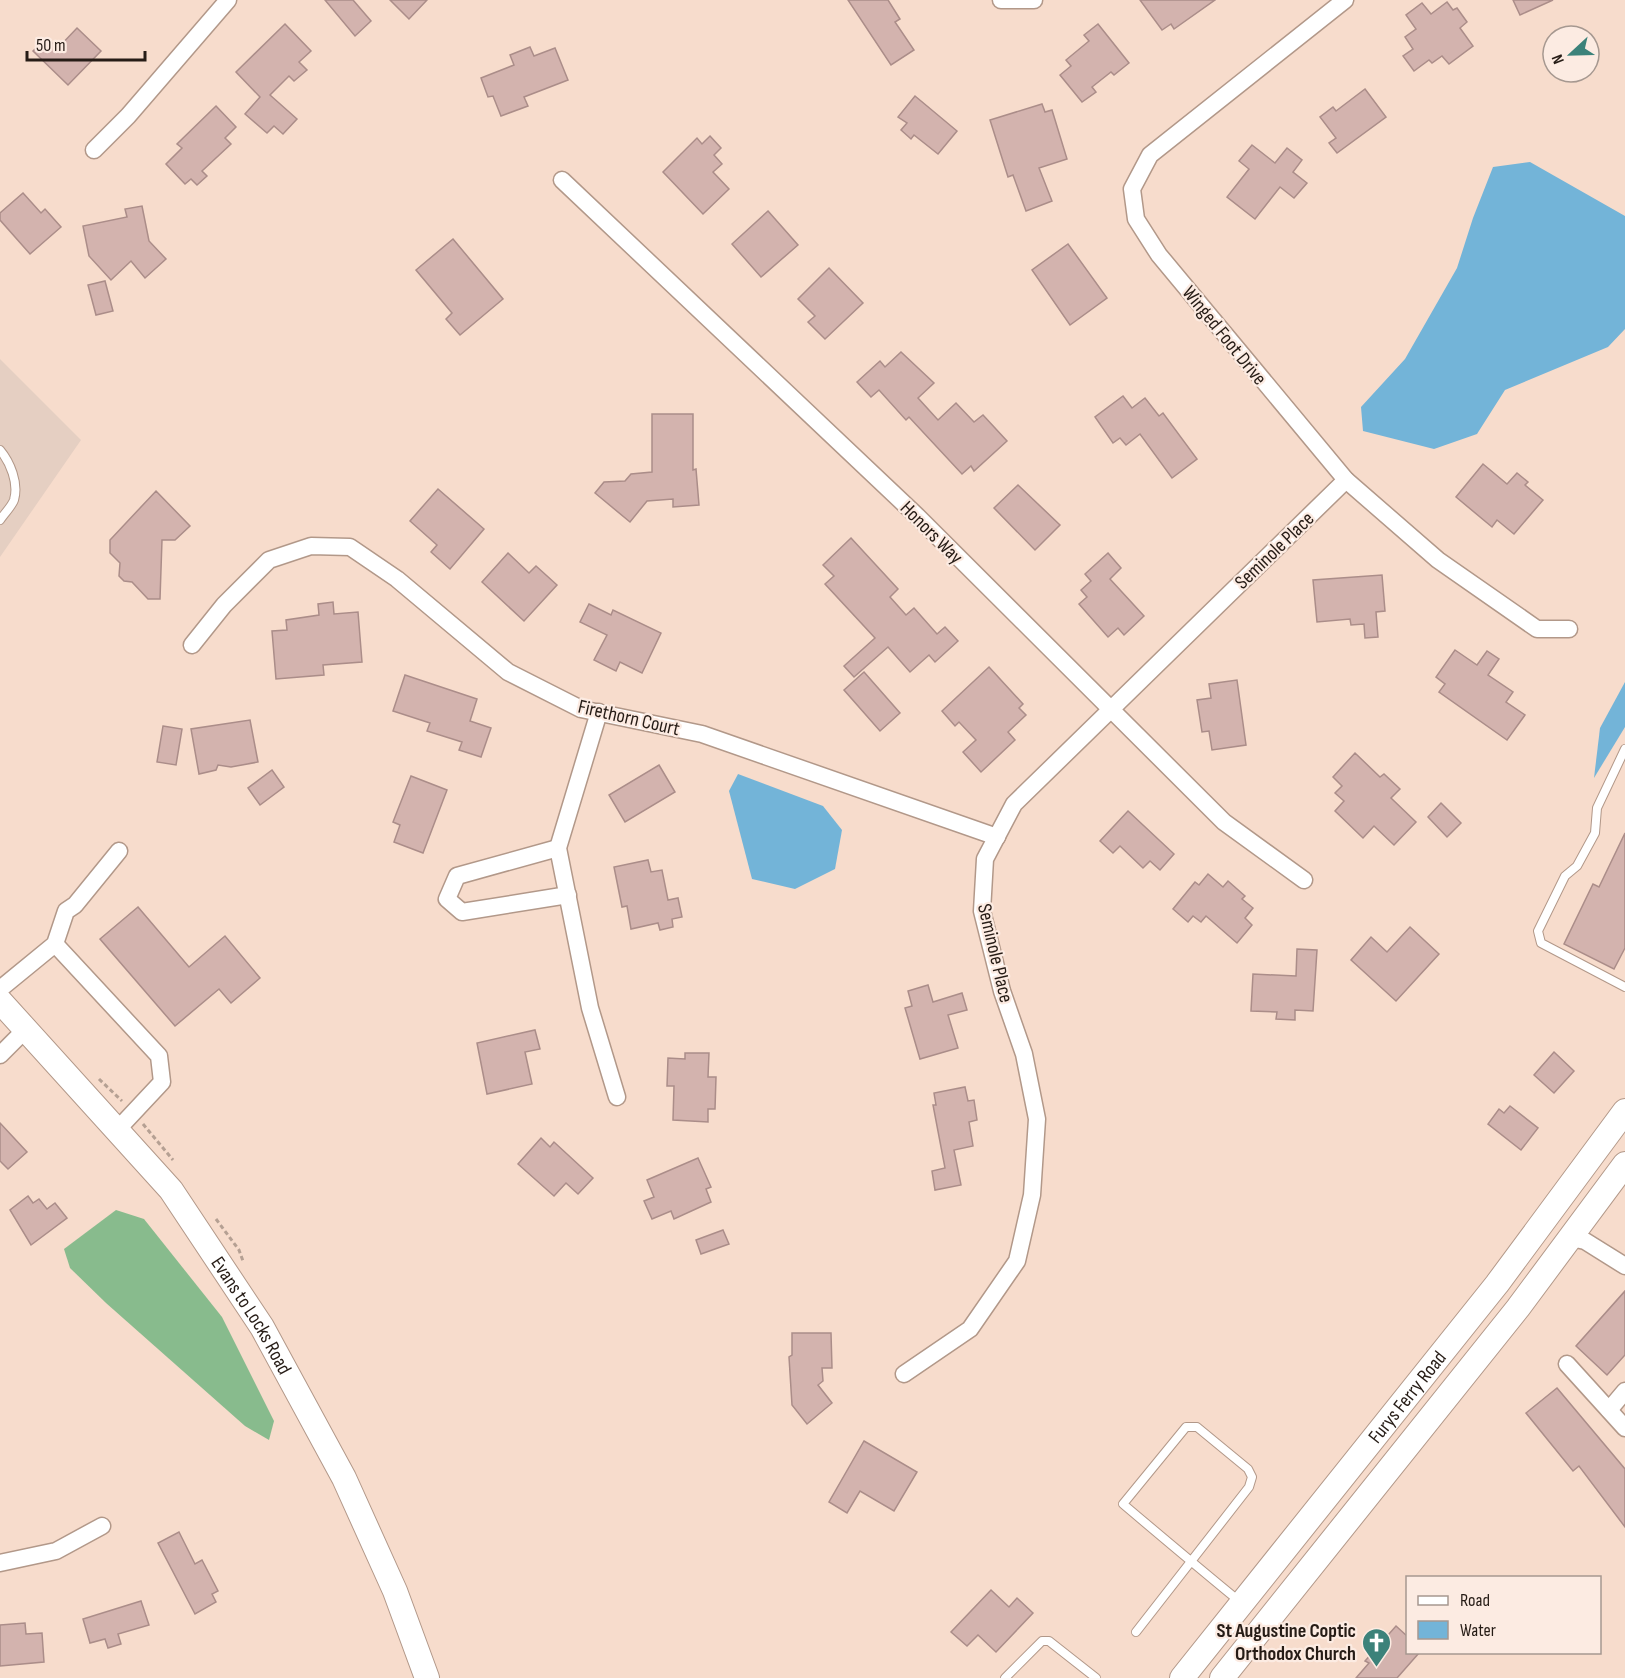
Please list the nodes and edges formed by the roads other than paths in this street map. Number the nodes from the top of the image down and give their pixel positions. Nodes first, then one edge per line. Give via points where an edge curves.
1 (228, 0) edge
2 (1000, 0) edge
3 (1034, 0) edge
4 (1345, 0) edge
5 (94, 150) dead end
6 (562, 180) dead end
7 (0, 450) edge
8 (1346, 480) junction
9 (0, 520) edge
10 (1569, 628) dead end
11 (192, 645) dead end
12 (1109, 710) junction
13 (599, 712) junction
14 (1625, 749) edge
15 (997, 837) junction
16 (558, 848) junction
17 (119, 851) dead end
18 (1304, 880) dead end
19 (568, 895) junction
20 (55, 944) junction
21 (1625, 987) edge
22 (0, 989) edge
23 (0, 1001) edge
24 (27, 1028) junction
25 (0, 1055) edge
26 (617, 1097) dead end
27 (1625, 1111) edge
28 (117, 1129) junction
29 (1625, 1164) edge
30 (1571, 1238) junction
31 (1625, 1266) edge
32 (1567, 1364) dead end
33 (904, 1374) dead end
34 (1625, 1391) edge
35 (1609, 1410) junction
36 (1625, 1428) edge
37 (102, 1526) dead end
38 (1192, 1562) junction
39 (0, 1563) edge
40 (1242, 1604) junction
41 (1136, 1632) dead end
42 (1084, 1675) edge
43 (427, 1678) edge
44 (1005, 1678) edge
45 (1096, 1678) edge
46 (1182, 1678) edge
47 (1222, 1678) edge

1 - 5 street
2 - 3 street
4 - 8 street, Winged Foot Drive via 1150,155 1132,189 1136,219 1159,255
6 - 12 street, Honors Way via 918,516
7 - 9 lane via 8,461 14,500
8 - 10 street, Winged Foot Drive via 1438,560 1537,629
8 - 12 street, Seminole Place
11 - 13 street, Firethorn Court via 224,605 269,560 311,546 350,547 397,579 508,672 581,709
12 - 15 street, Seminole Place via 1014,804
12 - 18 street, Honors Way via 1224,822
13 - 15 street, Firethorn Court via 702,734
13 - 16 street
14 - 21 lane via 1597,808 1594,833 1578,866 1565,876 1538,931 1541,943
15 - 33 street, Seminole Place via 985,859 982,911 1002,991 1024,1054 1037,1119 1032,1195 1017,1261 970,1329
16 - 19 street
16 - 19 street via 457,876 447,899 462,912
17 - 20 street via 66,911
19 - 26 street via 590,1008
20 - 22 street
20 - 28 street via 159,1056 162,1082
23 - 24 main road, Evans to Locks Road
24 - 25 street
24 - 28 main road, Evans to Locks Road
27 - 40 main road, Furys Ferry Road via 1497,1284
28 - 43 main road, Evans to Locks Road via 171,1190 262,1327 344,1478 395,1591
29 - 30 main road, Furys Ferry Road
30 - 31 street via 1585,1241
30 - 47 main road, Furys Ferry Road
32 - 35 street
34 - 35 street
35 - 36 street
37 - 39 street via 56,1551
38 - 38 lane via 1123,1504 1180,1432 1192,1426 1248,1469 1252,1477
38 - 40 lane
38 - 41 lane
40 - 46 main road, Furys Ferry Road
42 - 44 lane via 1049,1641 1042,1641
42 - 45 lane

